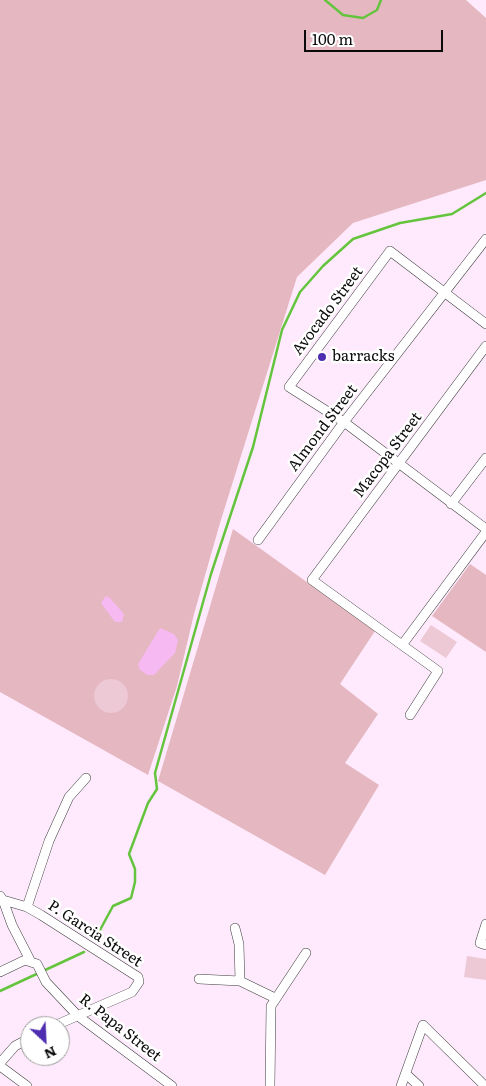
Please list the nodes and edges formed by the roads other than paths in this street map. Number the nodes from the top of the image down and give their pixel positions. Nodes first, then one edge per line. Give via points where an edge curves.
1 (486, 239) edge
2 (444, 292) junction
3 (486, 324) edge
4 (486, 346) edge
5 (344, 422) junction
6 (486, 458) edge
7 (398, 463) junction
8 (452, 504) junction
9 (486, 530) edge
10 (258, 540) dead end
11 (402, 645) junction
12 (410, 716) dead end
13 (86, 778) dead end
14 (2, 898) edge
15 (26, 907) junction
16 (486, 924) edge
17 (235, 928) dead end
18 (486, 945) edge
19 (306, 953) dead end
20 (34, 963) junction
21 (0, 972) edge
22 (199, 979) dead end
23 (240, 981) junction
24 (275, 998) junction
25 (78, 1016) junction
26 (70, 1019) edge
27 (20, 1043) edge
28 (0, 1065) edge
29 (406, 1074) junction
30 (27, 1086) edge
31 (172, 1086) edge
32 (270, 1086) edge
33 (401, 1086) edge
34 (418, 1086) edge
35 (485, 1086) edge

1 - 2 street, Almond Street
2 - 3 street
2 - 5 street, Almond Street
2 - 5 street, Avocado Street via 390,251 289,387
4 - 7 street, Macopa Street
5 - 7 street
5 - 10 street, Almond Street
6 - 8 street
7 - 8 street
7 - 11 street, Macopa Street via 312,580
8 - 9 street
9 - 11 street
11 - 12 street via 438,671
13 - 15 street via 69,797 49,841
14 - 15 street, P. Garcia Street
14 - 20 street, R. Papa Street via 12,925
15 - 25 street, P. Garcia Street via 138,977 139,982 132,992
16 - 18 street via 480,943
17 - 23 street via 240,944
19 - 24 street
20 - 21 street via 25,960
20 - 25 street, R. Papa Street via 46,982
22 - 23 street
23 - 24 street
24 - 32 street via 271,1006
25 - 26 street, P. Garcia Street
25 - 31 street, R. Papa Street
27 - 28 street
28 - 30 street
29 - 33 street
29 - 34 street
29 - 35 street via 423,1024

